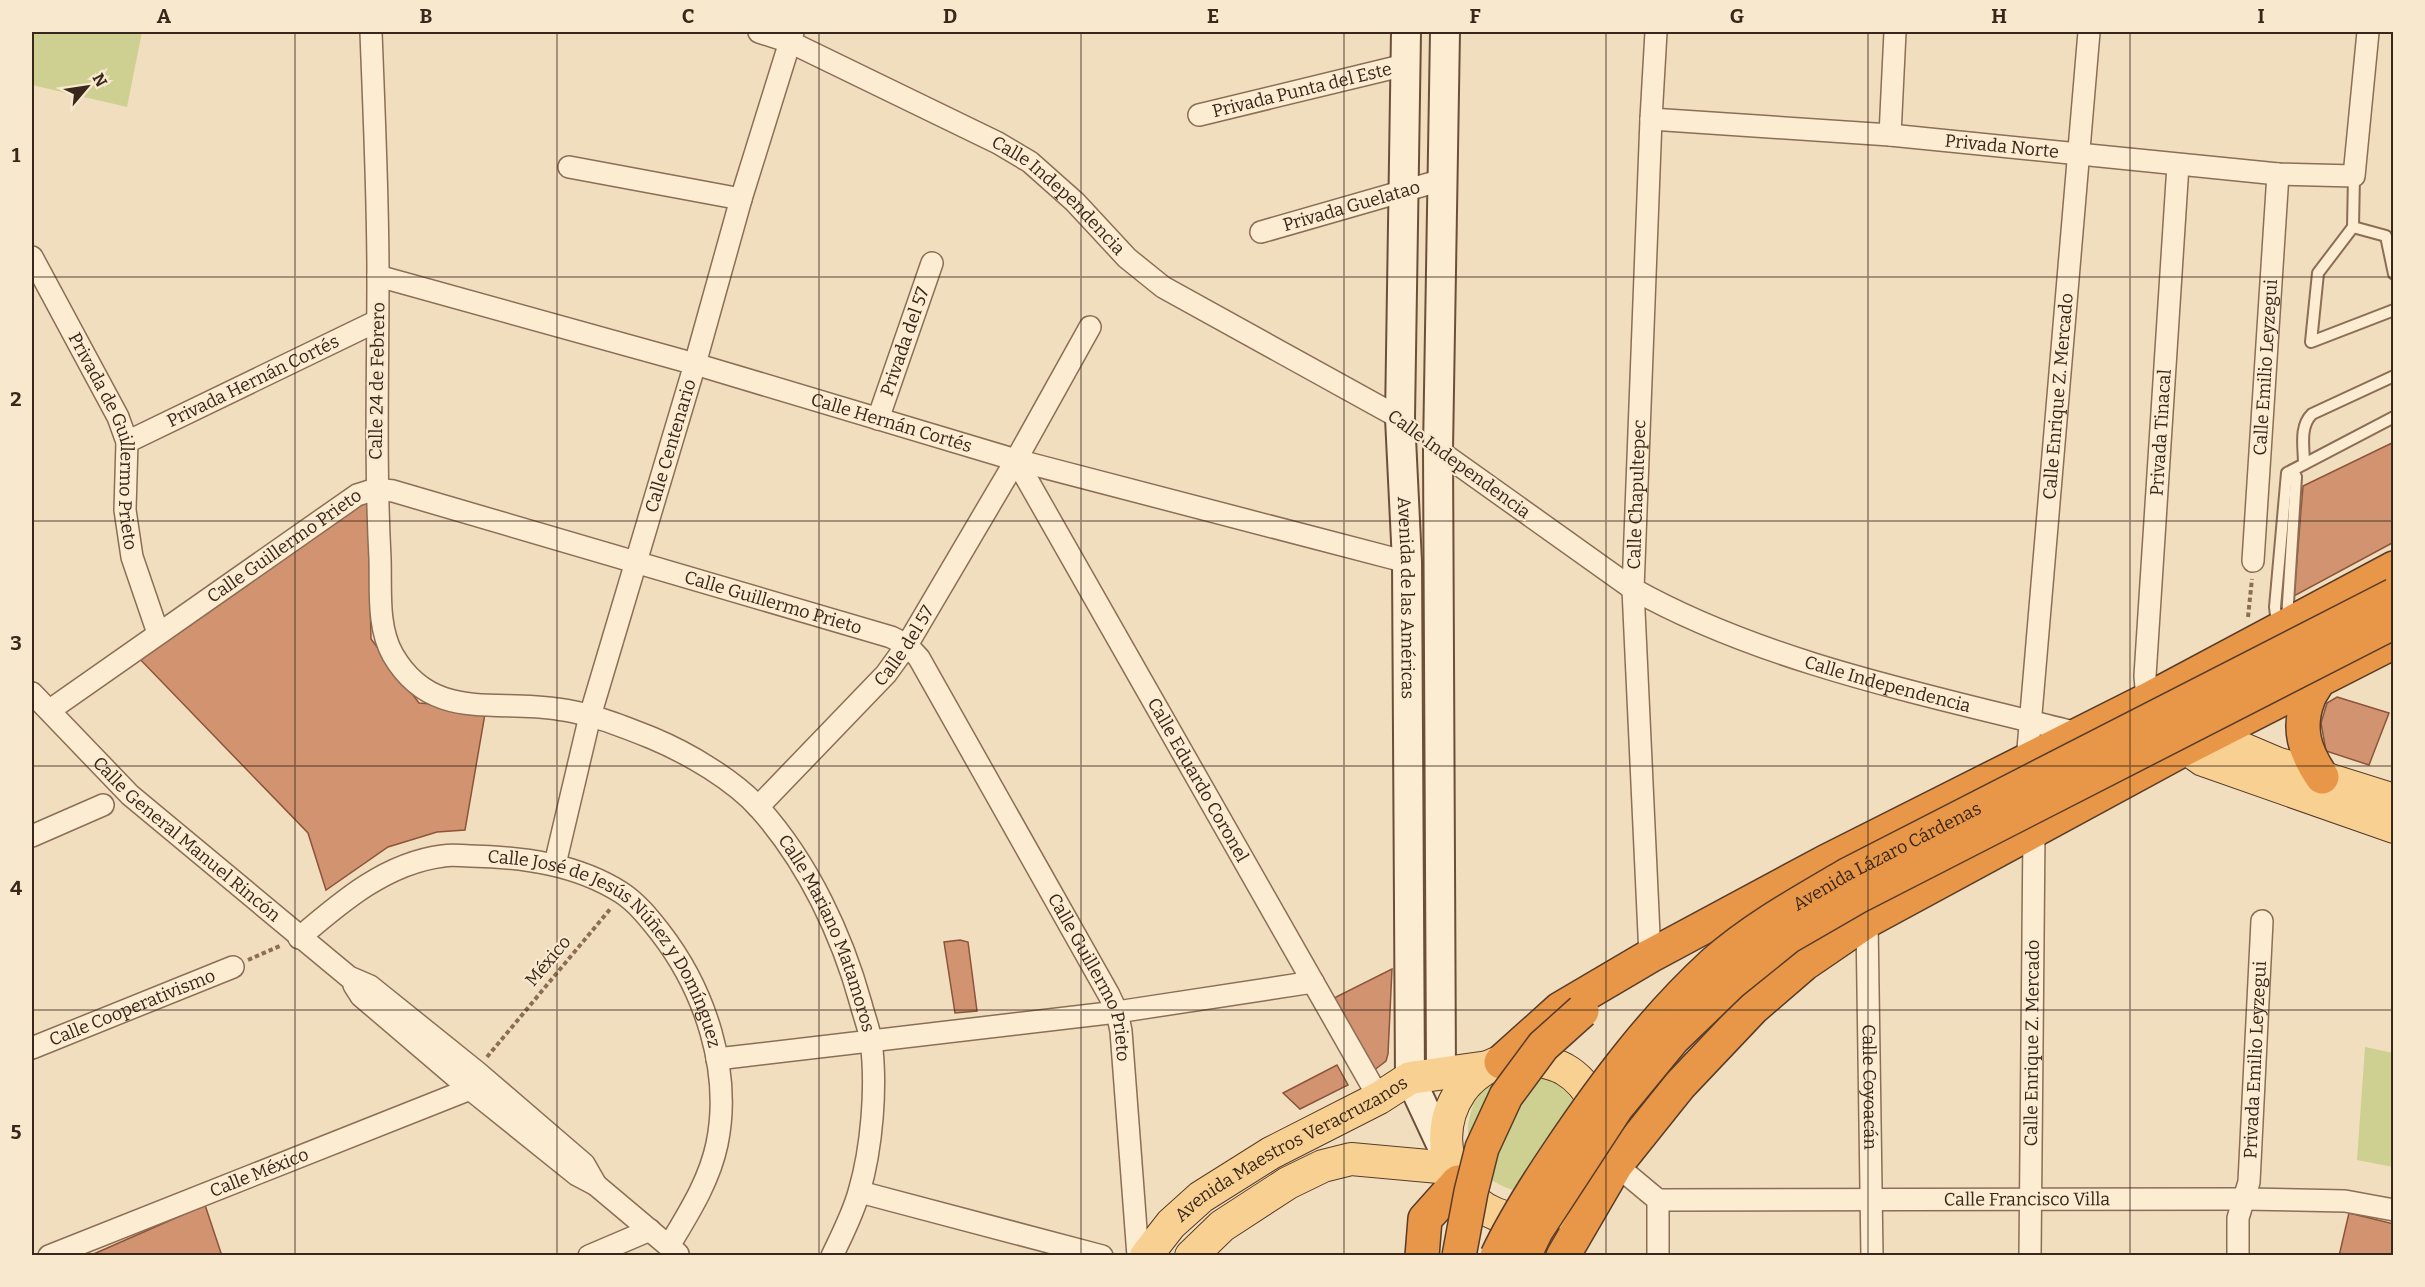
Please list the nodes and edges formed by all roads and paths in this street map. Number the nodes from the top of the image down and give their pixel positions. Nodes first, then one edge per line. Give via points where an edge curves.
1 (371, 32) edge
2 (759, 32) edge
3 (1406, 32) edge
4 (1445, 32) edge
5 (1656, 32) edge
6 (1895, 32) edge
7 (2089, 32) edge
8 (2368, 32) edge
9 (792, 37) edge
10 (1405, 65) junction
11 (1199, 115) dead end
12 (1651, 119) junction
13 (1890, 135) junction
14 (2080, 154) junction
15 (2178, 165) junction
16 (569, 168) dead end
17 (2278, 174) junction
18 (2354, 176) junction
19 (1442, 180) junction
20 (1404, 192) junction
21 (741, 199) junction
22 (2353, 227) junction
23 (1261, 232) dead end
24 (32, 257) edge
25 (932, 263) dead end
26 (2394, 274) edge
27 (378, 276) junction
28 (2394, 310) edge
29 (377, 321) junction
30 (1090, 327) dead end
31 (695, 364) junction
32 (2394, 376) edge
33 (2394, 417) edge
34 (1400, 418) junction
35 (878, 419) junction
36 (128, 442) junction
37 (1438, 450) junction
38 (1017, 460) junction
39 (2304, 464) junction
40 (376, 489) junction
41 (635, 561) junction
42 (2253, 561) joint
43 (1407, 562) junction
44 (2394, 568) edge
45 (1633, 589) junction
46 (2394, 595) edge
47 (2325, 605) junction
48 (2394, 622) edge
49 (2286, 626) junction
50 (158, 633) junction
51 (2394, 642) edge
52 (907, 645) junction
53 (2246, 647) junction
54 (2351, 663) junction
55 (2320, 679) junction
56 (32, 693) edge
57 (2161, 693) junction
58 (50, 710) junction
59 (590, 716) junction
60 (2030, 721) junction
61 (2216, 732) junction
62 (2081, 734) junction
63 (2186, 748) junction
64 (2027, 761) junction
65 (2322, 777) junction
66 (2394, 800) edge
67 (103, 805) dead end
68 (758, 807) junction
69 (2394, 827) edge
70 (2034, 831) junction
71 (32, 836) edge
72 (1825, 862) junction
73 (555, 864) junction
74 (623, 893) junction
75 (1867, 921) junction
76 (2262, 921) dead end
77 (300, 938) junction
78 (1650, 956) junction
79 (233, 967) joint
80 (349, 977) junction
81 (1313, 982) junction
82 (1117, 1012) junction
83 (871, 1040) junction
84 (494, 1047) dead end
85 (32, 1048) edge
86 (717, 1059) junction
87 (1495, 1064) junction
88 (1441, 1073) junction
89 (1410, 1078) junction
90 (470, 1089) junction
91 (1379, 1098) junction
92 (1616, 1165) junction
93 (1452, 1168) junction
94 (596, 1185) junction
95 (860, 1192) junction
96 (2030, 1199) junction
97 (2245, 1199) junction
98 (1658, 1200) junction
99 (1871, 1201) junction
100 (2394, 1210) edge
101 (650, 1230) junction
102 (674, 1251) edge
103 (49, 1256) edge
104 (589, 1256) edge
105 (832, 1256) edge
106 (1102, 1256) edge
107 (1138, 1256) edge
108 (1146, 1256) edge
109 (1191, 1256) edge
110 (1422, 1256) edge
111 (1459, 1256) edge
112 (1497, 1256) edge
113 (1524, 1256) edge
114 (1563, 1256) edge
115 (1658, 1256) edge
116 (1872, 1256) edge
117 (2030, 1256) edge
118 (2238, 1256) edge

1 - 27 street, Calle 24 de Febrero
2 - 9 street, Calle Independencia
3 - 10 main road, Avenida de las Américas
4 - 19 main road, Avenida de las Américas
5 - 12 street, Calle Chapultepec
6 - 13 street
7 - 14 street, Calle Enrique Z. Mercado
8 - 18 street
9 - 21 street, Calle Centenario
9 - 34 street, Calle Independencia via 1030,162 1075,202 1127,258 1164,287
10 - 11 street, Privada Punta del Este
10 - 20 main road, Avenida de las Américas
12 - 13 street, Privada Norte
12 - 45 street, Calle Chapultepec
13 - 14 street, Privada Norte
14 - 15 street, Privada Norte
14 - 60 street, Calle Enrique Z. Mercado
15 - 17 street, Privada Norte
15 - 57 street, Privada Tinacal via 2145,676
16 - 21 street
17 - 18 street, Privada Norte
17 - 42 street, Calle Emilio Leyzegui
18 - 22 lane
19 - 20 street, Privada Guelatao
19 - 37 main road, Avenida de las Américas
20 - 23 street, Privada Guelatao
20 - 34 main road, Avenida de las Américas
21 - 31 street, Calle Centenario
22 - 26 lane via 2386,236
22 - 28 lane via 2318,273 2311,342
24 - 36 street, Privada de Guillermo Prieto
25 - 35 street, Privada del 57
27 - 29 street, Calle 24 de Febrero
27 - 31 street, Calle Hernán Cortés
29 - 36 street, Privada Hernán Cortés
29 - 40 street, Calle 24 de Febrero
30 - 38 street
31 - 35 street, Calle Hernán Cortés
31 - 41 street, Calle Centenario
32 - 39 lane via 2312,414 2303,429
33 - 39 lane
34 - 37 main road, Calle Independencia
34 - 43 main road, Avenida de las Américas
35 - 38 street, Calle Hernán Cortés
36 - 50 street, Privada de Guillermo Prieto via 125,510 130,545
37 - 45 street, Calle Independencia
37 - 88 main road, Avenida de las Américas
38 - 43 street, Calle Hernán Cortés
38 - 52 street, Calle del 57
38 - 81 street, Calle Eduardo Coronel
39 - 49 lane via 2293,470 2296,477
40 - 41 street, Calle Guillermo Prieto
40 - 50 street, Calle Guillermo Prieto via 357,495
40 - 59 street, Calle 24 de Febrero via 383,635 394,658 411,679 451,702 556,708
41 - 52 street, Calle Guillermo Prieto
41 - 59 street, Calle Centenario
42 - 53 path
43 - 89 main road, Avenida de las Américas
44 - 47 highway
45 - 60 street, Calle Independencia via 1677,612 1836,671
45 - 78 street, Calle Chapultepec
46 - 112 highway, Avenida Lázaro Cárdenas, bridge via 1847,875 1775,916 1715,963 1655,1024 1605,1084 1517,1214
47 - 49 highway
47 - 54 highway via 2320,623 2323,641 2334,655
48 - 113 highway, Avenida Lázaro Cárdenas, bridge via 1859,897 1788,938 1731,983 1673,1039 1617,1107 1536,1231
49 - 53 highway
49 - 55 highway via 2309,631 2319,645 2323,662
50 - 58 street, Calle Guillermo Prieto
51 - 54 highway
52 - 68 street, Calle del 57 via 886,674
52 - 82 street, Calle Guillermo Prieto via 924,668
53 - 57 highway
54 - 55 highway
55 - 61 highway
55 - 65 highway via 2308,697 2303,739
56 - 58 street, Calle General Manuel Rincón
57 - 61 main road via 2193,711
57 - 62 highway
57 - 63 main road via 2163,724
58 - 77 street, Calle General Manuel Rincón via 129,795
59 - 68 street, Calle Mariano Matamoros via 656,740 716,772
59 - 73 street, Calle Centenario
60 - 62 street, Calle Independencia
60 - 64 street, Calle Enrique Z. Mercado
61 - 63 highway
61 - 65 main road via 2236,746 2276,763
62 - 64 highway
63 - 69 main road via 2203,760
63 - 70 highway
64 - 72 highway
65 - 66 main road
67 - 71 street
68 - 83 street, Calle Mariano Matamoros via 791,850 828,913 854,976
70 - 75 highway
70 - 96 street, Calle Enrique Z. Mercado
72 - 78 highway
72 - 111 highway, bridge via 1763,908 1582,1011 1543,1046 1506,1096 1482,1148
73 - 74 street, Calle José de Jesús Núñez y Domínguez
73 - 77 street, Calle José de Jesús Núñez y Domínguez via 500,856 443,856 403,867 369,883
74 - 84 path, México
74 - 86 street, Calle José de Jesús Núñez y Domínguez via 646,914 674,950 694,987
75 - 92 highway via 1804,964 1753,1008 1680,1085
75 - 99 street, Calle Coyoacán
76 - 97 street, Privada Emilio Leyzegui
77 - 79 path
77 - 80 street, Calle General Manuel Rincón
78 - 87 highway via 1560,1009
79 - 85 street, Calle Cooperativismo
80 - 90 street, Calle General Manuel Rincón via 361,996
80 - 94 street, Calle General Manuel Rincón via 370,986 477,1072 584,1164
81 - 82 street
81 - 91 street, Calle Eduardo Coronel
82 - 83 street
82 - 107 street, Calle Guillermo Prieto
83 - 86 street
83 - 95 street, Calle Mariano Matamoros via 869,1145
86 - 102 street, Calle José de Jesús Núñez y Domínguez via 721,1099 717,1144 703,1188
87 - 88 main road, Avenida Maestros Veracruzanos
87 - 92 main road via 1533,1059 1565,1069 1589,1091
87 - 93 main road via 1467,1083 1452,1104 1445,1129
88 - 89 main road, Avenida Maestros Veracruzanos
89 - 91 main road, Avenida Maestros Veracruzanos
89 - 93 main road, Avenida de las Américas
90 - 94 street, Calle General Manuel Rincón via 577,1175
90 - 103 street, Calle México
91 - 108 main road, Avenida Maestros Veracruzanos via 1271,1153 1201,1197 1171,1224
92 - 93 main road via 1599,1185 1569,1206 1546,1216 1521,1219 1497,1214 1475,1201
92 - 98 street
92 - 114 highway
93 - 109 main road, Avenida Maestros Veracruzanos via 1351,1159 1323,1166 1288,1183 1222,1226
93 - 110 highway via 1425,1219
94 - 101 street, Calle General Manuel Rincón
95 - 105 street, Calle Mariano Matamoros
95 - 106 street
96 - 97 street, Calle Francisco Villa
96 - 99 street, Calle Francisco Villa
96 - 117 street, Calle Enrique Z. Mercado
97 - 100 street, Calle Francisco Villa via 2345,1201
97 - 118 street via 2238,1218
98 - 99 street, Calle Francisco Villa
98 - 115 street
99 - 116 street, Calle Coyoacán
101 - 102 street, Calle General Manuel Rincón
101 - 104 street

